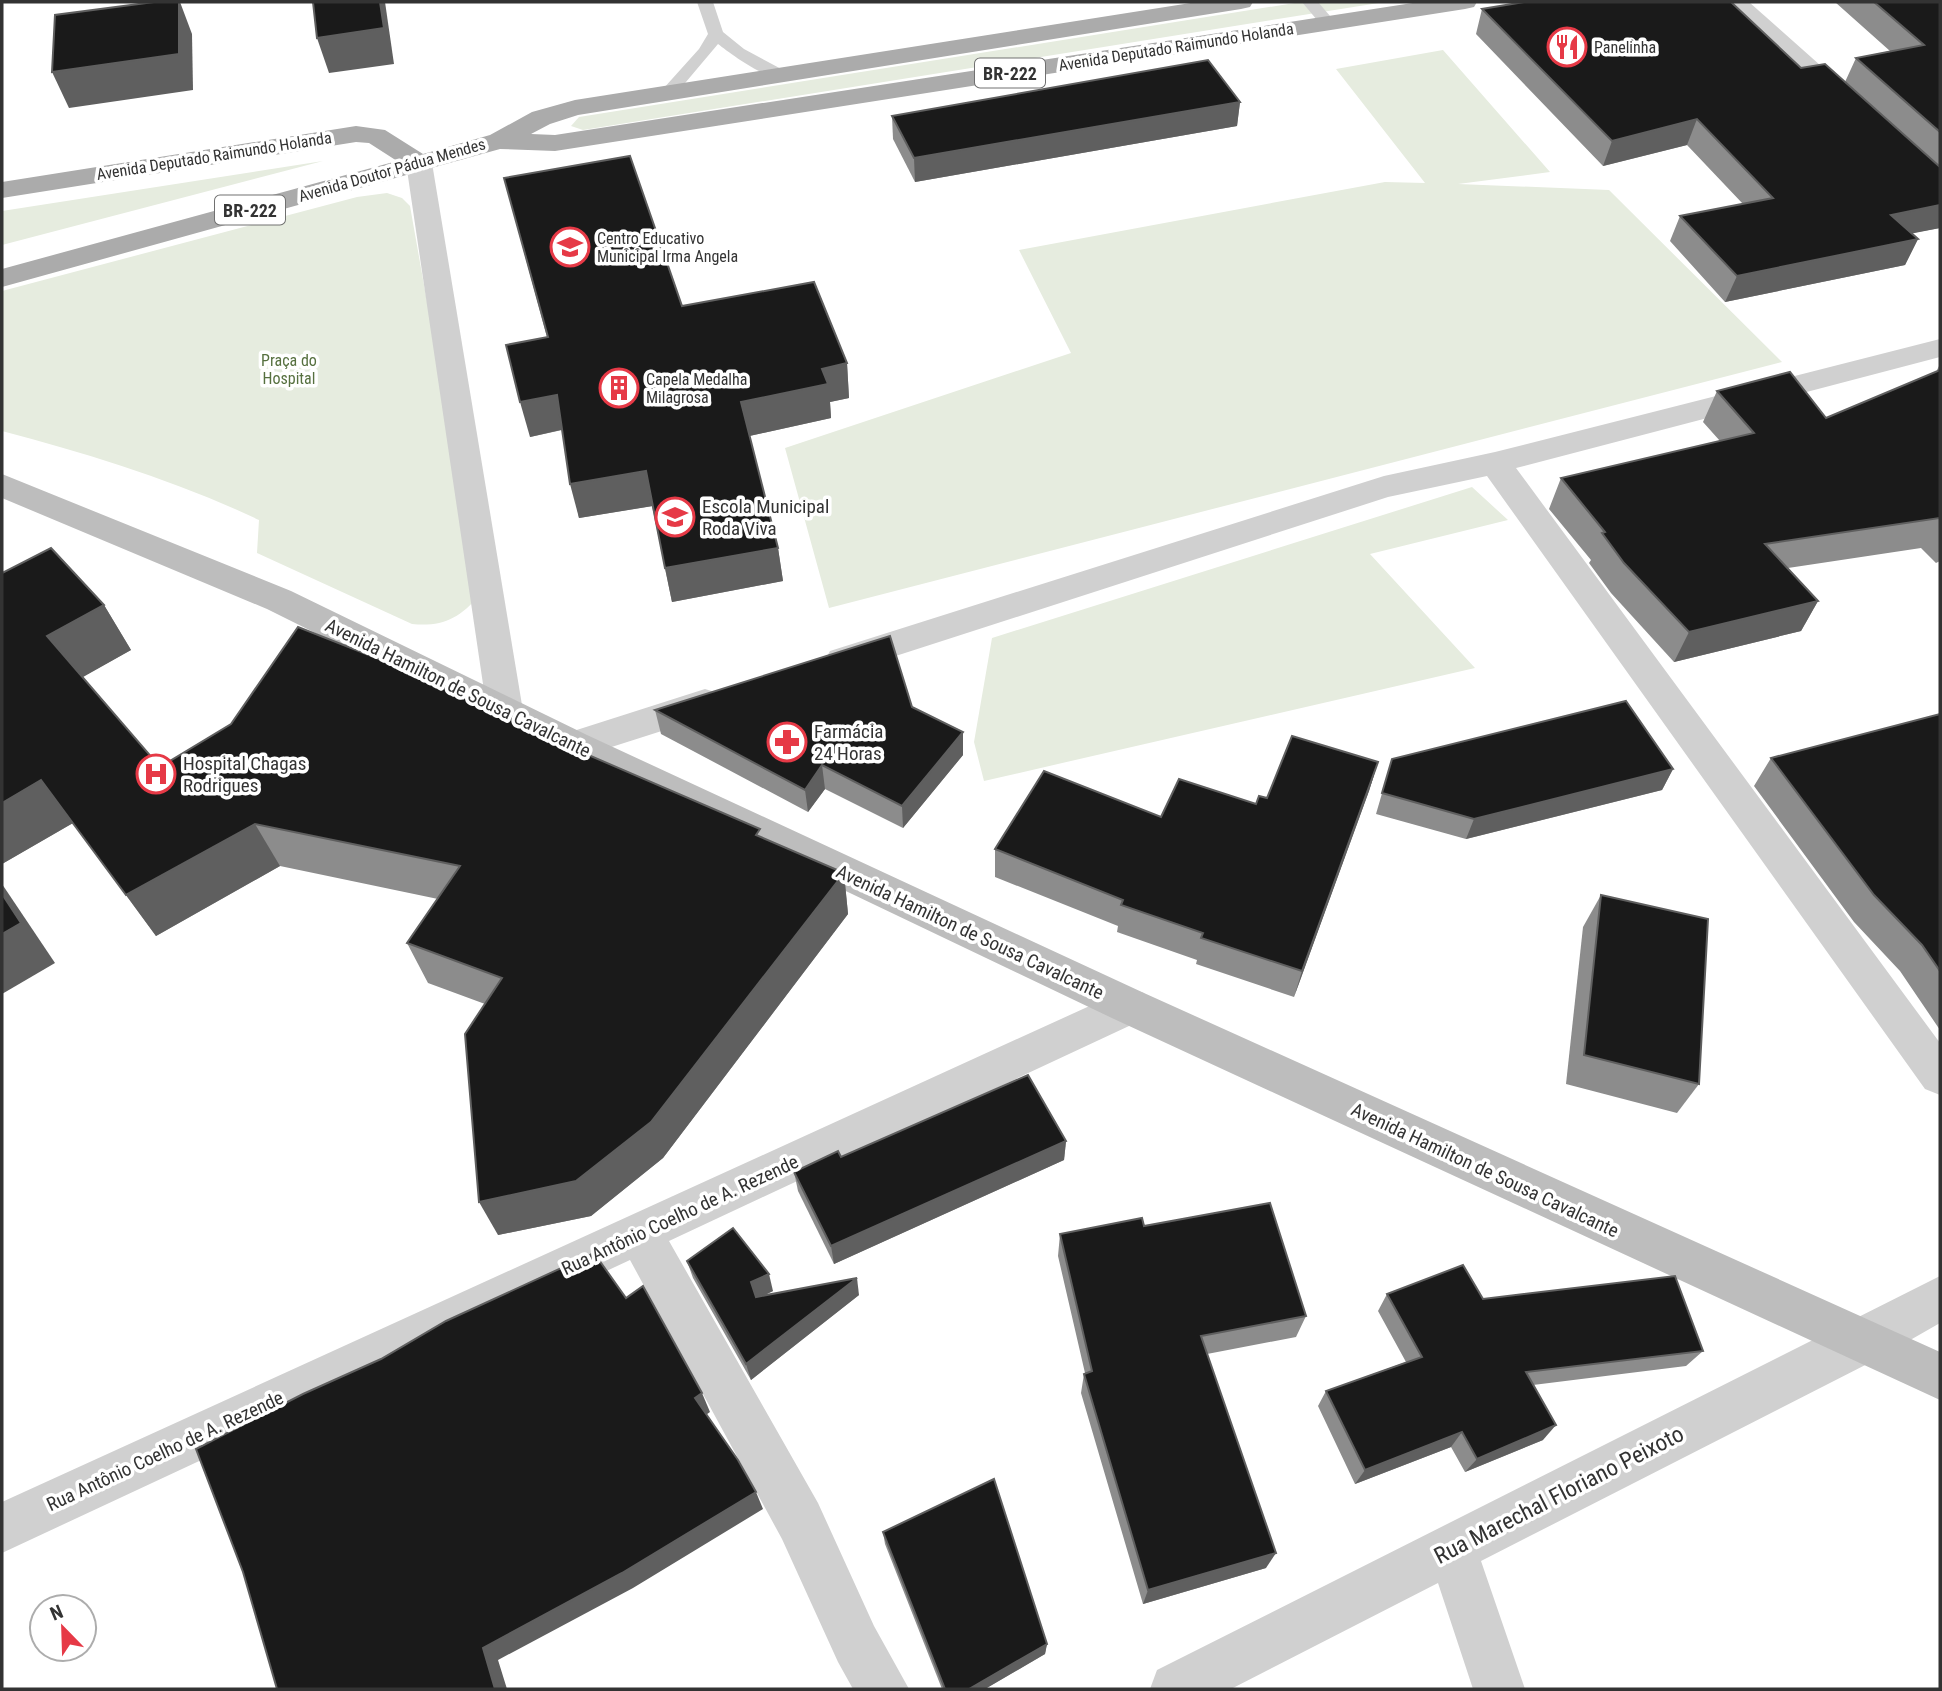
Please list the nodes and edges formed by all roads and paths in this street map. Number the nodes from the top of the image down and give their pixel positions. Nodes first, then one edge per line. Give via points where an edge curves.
1 (705, 2) edge
2 (1241, 2) edge
3 (1310, 2) edge
4 (1465, 2) edge
5 (1735, 2) edge
6 (1422, 5) edge
7 (1328, 23) junction
8 (716, 34) junction
9 (779, 74) junction
10 (669, 92) junction
11 (541, 118) joint
12 (1868, 121) edge
13 (499, 141) junction
14 (555, 143) joint
15 (419, 163) junction
16 (2, 190) edge
17 (2, 278) edge
18 (1940, 348) edge
19 (1495, 463) junction
20 (2, 485) edge
21 (813, 669) edge
22 (733, 694) edge
23 (505, 711) junction
24 (574, 745) junction
25 (1129, 1006) junction
26 (1940, 1076) edge
27 (640, 1234) junction
28 (1940, 1298) edge
29 (1860, 1343) junction
30 (1940, 1376) edge
31 (2, 1528) edge
32 (1452, 1549) junction
33 (883, 1689) edge
34 (1176, 1689) edge
35 (1499, 1689) edge

1 - 8 lane
2 - 9 main road, Avenida Deputado Raimundo Holanda / BR-222
3 - 7 lane
4 - 6 main road, Avenida Deputado Raimundo Holanda / BR-222
5 - 12 street
6 - 7 main road, Avenida Deputado Raimundo Holanda / BR-222
7 - 14 main road, Avenida Deputado Raimundo Holanda / BR-222
8 - 9 lane
8 - 10 lane
9 - 10 main road, Avenida Deputado Raimundo Holanda / BR-222
10 - 11 main road, Avenida Deputado Raimundo Holanda / BR-222
11 - 13 main road, Avenida Doutor Pádua Mendes / BR-222
13 - 14 main road, Avenida Doutor Pádua Mendes / BR-222
13 - 15 main road, Avenida Doutor Pádua Mendes / BR-222
15 - 16 main road, Avenida Deputado Raimundo Holanda via 376,136 356,134
15 - 17 main road, Avenida Doutor Pádua Mendes / BR-222
15 - 23 street
18 - 19 street
19 - 21 street via 1384,487
19 - 26 street
20 - 23 main road, Avenida Hamilton de Sousa Cavalcante via 279,600
22 - 24 street
23 - 24 main road, Avenida Hamilton de Sousa Cavalcante
24 - 25 main road, Avenida Hamilton de Sousa Cavalcante
25 - 27 street, Rua Antônio Coelho de A. Rezende
25 - 29 main road, Avenida Hamilton de Sousa Cavalcante
27 - 31 street, Rua Antônio Coelho de A. Rezende
27 - 33 street via 800,1521 856,1644
28 - 29 street, Rua Marechal Floriano Peixoto
29 - 30 main road, Avenida Hamilton de Sousa Cavalcante
29 - 32 street, Rua Marechal Floriano Peixoto
32 - 34 street, Rua Marechal Floriano Peixoto
32 - 35 street

